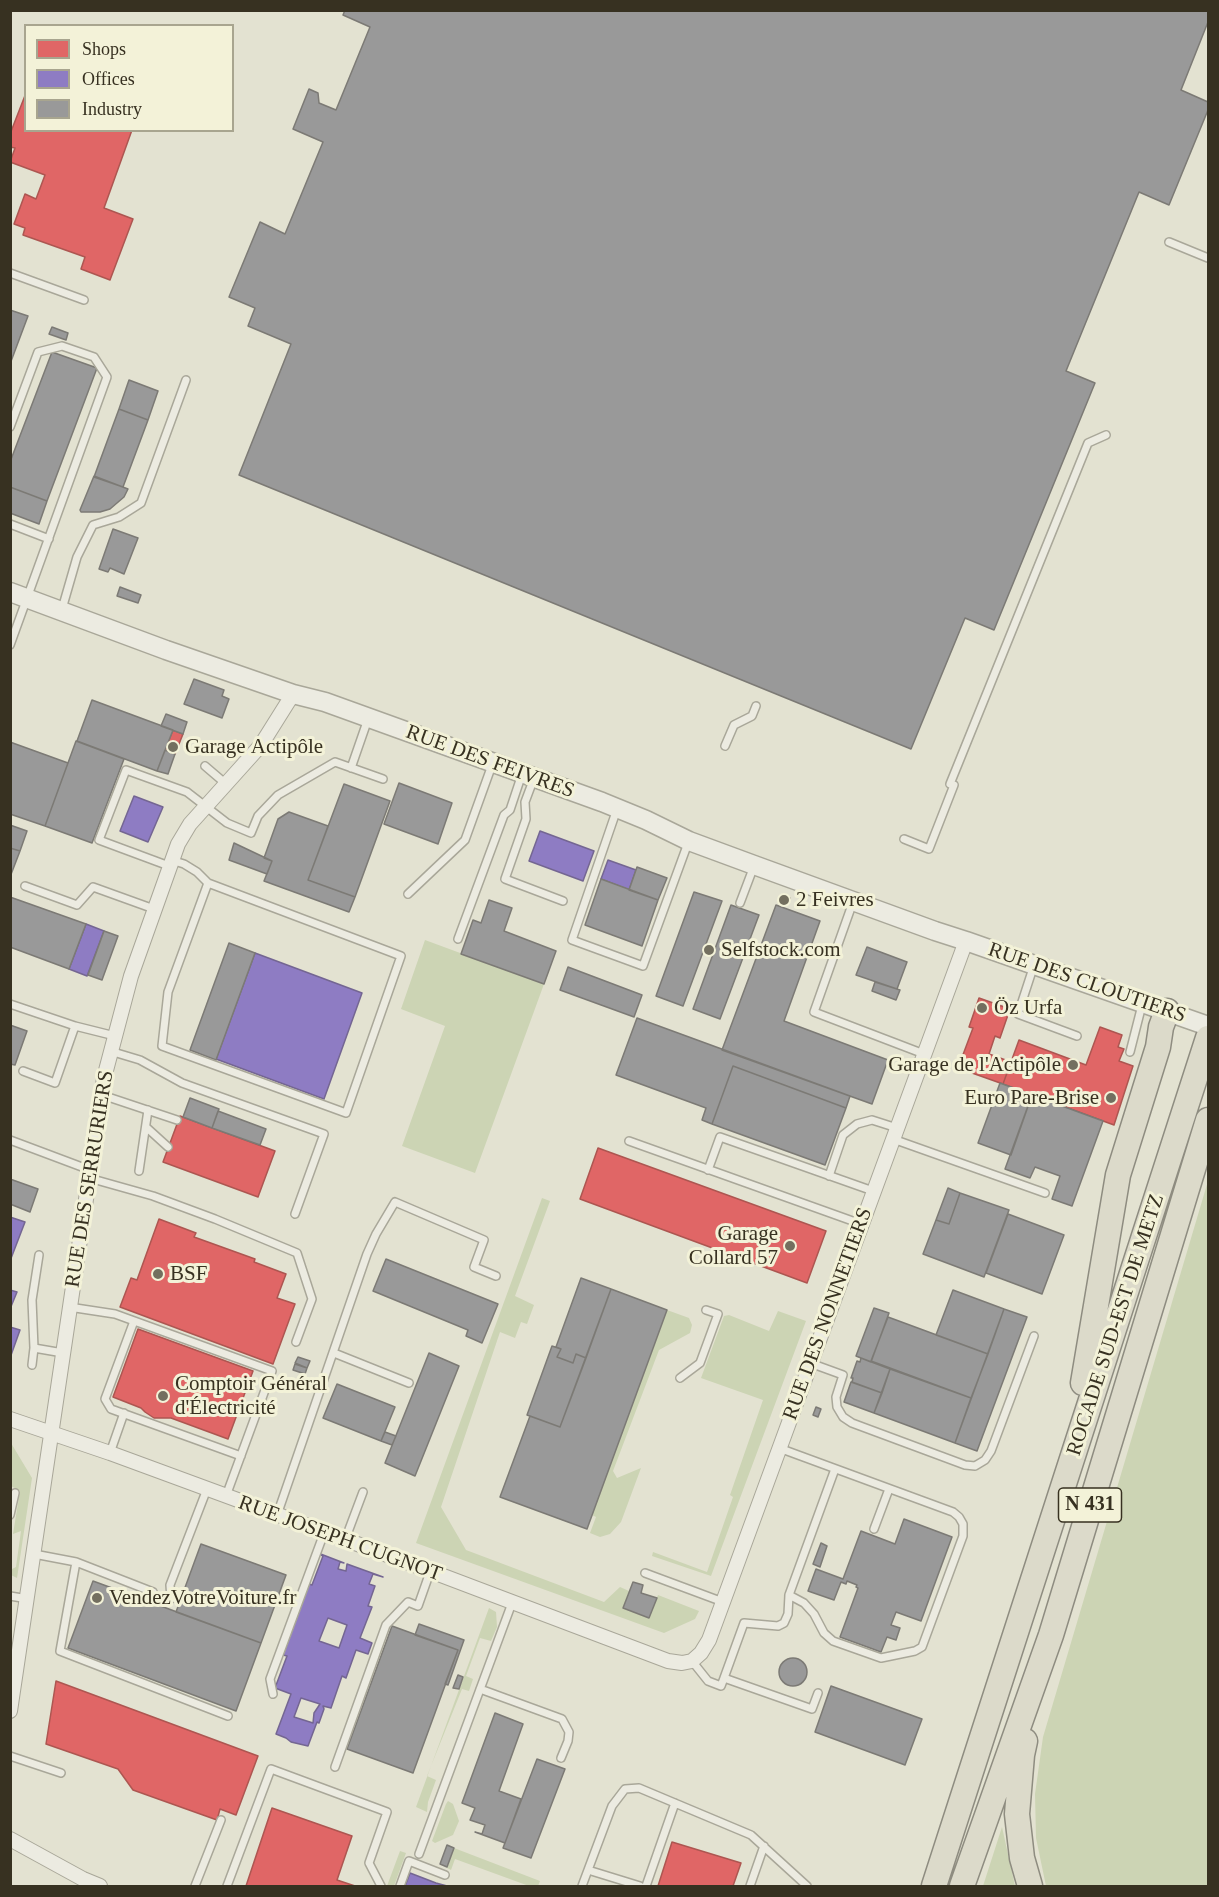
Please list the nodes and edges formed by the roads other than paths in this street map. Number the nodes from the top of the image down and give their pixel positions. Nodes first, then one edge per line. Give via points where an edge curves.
1 (1168, 242) dead end
2 (1209, 258) edge
3 (10, 273) edge
4 (84, 300) dead end
5 (186, 380) dead end
6 (10, 427) edge
7 (1106, 435) dead end
8 (10, 524) edge
9 (49, 539) junction
10 (19, 595) edge
11 (62, 611) junction
12 (10, 645) edge
13 (293, 694) junction
14 (756, 706) dead end
15 (369, 718) junction
16 (725, 746) dead end
17 (493, 763) junction
18 (205, 766) dead end
19 (351, 768) junction
20 (528, 775) junction
21 (383, 779) dead end
22 (226, 784) junction
23 (206, 807) junction
24 (618, 808) junction
25 (903, 839) dead end
26 (689, 841) junction
27 (170, 863) junction
28 (754, 865) junction
29 (208, 883) junction
30 (25, 886) dead end
31 (408, 894) dead end
32 (563, 901) dead end
33 (853, 902) junction
34 (740, 903) dead end
35 (154, 909) junction
36 (458, 939) dead end
37 (966, 941) junction
38 (1034, 964) junction
39 (1143, 1003) junction
40 (10, 1004) edge
41 (1167, 1011) junction
42 (75, 1026) junction
43 (1209, 1026) edge
44 (114, 1036) junction
45 (1077, 1036) dead end
46 (1209, 1038) edge
47 (110, 1051) junction
48 (1130, 1052) dead end
49 (924, 1054) junction
50 (23, 1071) dead end
51 (102, 1095) junction
52 (148, 1110) junction
53 (177, 1120) dead end
54 (1209, 1120) edge
55 (146, 1127) junction
56 (895, 1134) junction
57 (10, 1140) edge
58 (629, 1142) dead end
59 (168, 1147) dead end
60 (708, 1170) junction
61 (138, 1171) dead end
62 (90, 1174) junction
63 (829, 1176) junction
64 (873, 1191) junction
65 (1045, 1193) dead end
66 (295, 1214) dead end
67 (861, 1224) junction
68 (39, 1256) dead end
69 (496, 1276) dead end
70 (69, 1307) junction
71 (706, 1310) dead end
72 (134, 1321) junction
73 (1034, 1336) dead end
74 (296, 1342) dead end
75 (34, 1348) junction
76 (63, 1353) junction
77 (334, 1353) junction
78 (810, 1363) junction
79 (32, 1365) dead end
80 (680, 1378) dead end
81 (409, 1383) dead end
82 (124, 1413) junction
83 (10, 1419) edge
84 (51, 1433) junction
85 (779, 1448) junction
86 (110, 1453) junction
87 (241, 1455) junction
88 (835, 1469) junction
89 (207, 1489) junction
90 (889, 1489) junction
91 (15, 1492) dead end
92 (363, 1492) dead end
93 (226, 1496) junction
94 (1060, 1500) junction
95 (10, 1515) edge
96 (277, 1515) junction
97 (874, 1529) dead end
98 (324, 1533) junction
99 (345, 1540) junction
100 (34, 1554) junction
101 (76, 1562) junction
102 (430, 1572) junction
103 (645, 1573) dead end
104 (153, 1592) dead end
105 (789, 1595) junction
106 (10, 1596) edge
107 (28, 1599) junction
108 (171, 1599) dead end
109 (723, 1602) junction
110 (512, 1603) junction
111 (1051, 1635) junction
112 (692, 1661) junction
113 (724, 1678) junction
114 (480, 1689) junction
115 (819, 1692) dead end
116 (273, 1694) dead end
117 (10, 1711) edge
118 (228, 1716) dead end
119 (10, 1756) edge
120 (561, 1758) dead end
121 (335, 1767) dead end
122 (61, 1773) dead end
123 (675, 1803) junction
124 (221, 1820) dead end
125 (10, 1839) edge
126 (764, 1846) junction
127 (419, 1854) dead end
128 (588, 1870) junction
129 (445, 1875) dead end
130 (100, 1887) edge
131 (195, 1887) edge
132 (227, 1887) edge
133 (381, 1887) edge
134 (400, 1887) edge
135 (582, 1887) edge
136 (640, 1887) edge
137 (646, 1887) edge
138 (750, 1887) edge
139 (807, 1887) edge
140 (934, 1887) edge
141 (962, 1887) edge
142 (1030, 1887) edge

1 - 2 lane
3 - 4 lane
5 - 11 lane via 141,502 119,517 93,525 73,567
6 - 9 lane via 38,352 62,346 94,357 107,377
7 - 25 lane via 1088,443 929,849
8 - 9 lane
9 - 10 lane
10 - 11 street, RUE DES FEIVRES
10 - 12 lane
11 - 13 street, RUE DES FEIVRES
13 - 15 street, RUE DES FEIVRES
13 - 22 street, RUE DES SERRURIERS via 261,745
14 - 16 lane via 752,716 734,725
15 - 17 street, RUE DES FEIVRES
15 - 19 lane
17 - 20 street, RUE DES FEIVRES
17 - 31 lane via 465,840
18 - 22 lane
19 - 21 lane
19 - 23 lane via 335,762 278,795 258,816 251,833 226,823
20 - 24 street, RUE DES FEIVRES
20 - 32 lane via 526,819 505,879
20 - 36 lane via 504,815
22 - 23 street, RUE DES SERRURIERS
23 - 27 street, RUE DES SERRURIERS via 184,833
23 - 27 lane via 187,792 126,770 99,840
24 - 26 street, RUE DES FEIVRES
24 - 26 lane via 572,940 644,966
26 - 28 street, RUE DES FEIVRES
27 - 29 lane via 184,864
27 - 35 street, RUE DES SERRURIERS
28 - 33 street, RUE DES FEIVRES
28 - 34 lane
29 - 29 lane via 168,992 162,1046 346,1113 401,956
30 - 35 lane via 77,905 93,887
33 - 37 street, RUE DES FEIVRES
33 - 49 lane via 814,1012
35 - 44 street, RUE DES SERRURIERS
37 - 38 street, RUE DES CLOUTIERS
37 - 49 street, RUE DES NONNETIERS
38 - 39 street, RUE DES CLOUTIERS
38 - 45 lane via 1018,1014
39 - 41 street, RUE DES CLOUTIERS
39 - 48 lane
40 - 42 lane
41 - 43 street, RUE DES CLOUTIERS
41 - 94 highway via 1118,1175
42 - 44 lane
42 - 50 lane via 55,1083
44 - 47 street, RUE DES SERRURIERS
46 - 94 highway, ROCADE SUD-EST DE METZ / N 431
47 - 51 street, RUE DES SERRURIERS
47 - 66 lane via 140,1060 182,1083 324,1134
49 - 56 street, RUE DES NONNETIERS
51 - 52 lane
51 - 62 street, RUE DES SERRURIERS
52 - 53 lane
52 - 55 lane
54 - 111 highway, ROCADE SUD-EST DE METZ / N 431
55 - 59 lane
55 - 61 lane
56 - 63 lane via 872,1120 857,1124 843,1135
56 - 64 street, RUE DES NONNETIERS
56 - 65 lane
57 - 62 lane
58 - 60 lane
60 - 63 lane via 720,1137
60 - 67 lane
62 - 70 street, RUE DES SERRURIERS
62 - 74 lane via 297,1253 312,1299
63 - 64 lane
64 - 67 street, RUE DES NONNETIERS
67 - 78 street, RUE DES NONNETIERS
68 - 75 lane via 32,1300
69 - 77 lane via 474,1267 484,1240 395,1202 367,1254
70 - 72 lane
70 - 76 street, RUE DES SERRURIERS
71 - 80 lane via 718,1314 700,1363
72 - 82 lane via 105,1399 111,1409
72 - 87 lane via 272,1371
73 - 78 lane via 991,1450 975,1466 852,1423 837,1407 843,1375
75 - 76 lane
75 - 79 lane
76 - 84 street, RUE DES SERRURIERS
77 - 81 lane
77 - 96 lane
78 - 85 street, RUE DES NONNETIERS
82 - 86 lane
82 - 87 lane
83 - 84 street, RUE JOSEPH CUGNOT
84 - 86 street, RUE JOSEPH CUGNOT
84 - 100 street, RUE DES SERRURIERS
85 - 88 lane
85 - 109 street, RUE DES NONNETIERS
86 - 89 street, RUE JOSEPH CUGNOT
87 - 93 lane
88 - 90 lane
88 - 105 lane
89 - 93 street, RUE JOSEPH CUGNOT
89 - 108 lane via 170,1585
90 - 97 lane
90 - 105 lane via 953,1512 963,1524 963,1536 922,1647 881,1658 832,1641 814,1614
91 - 95 lane
92 - 99 lane
93 - 96 street, RUE JOSEPH CUGNOT
94 - 140 highway, ROCADE SUD-EST DE METZ / N 431
96 - 98 street, RUE JOSEPH CUGNOT
98 - 99 street, RUE JOSEPH CUGNOT
98 - 116 lane via 270,1679
99 - 102 street, RUE JOSEPH CUGNOT
100 - 101 lane
100 - 107 street, RUE DES SERRURIERS
101 - 104 lane
101 - 118 lane via 60,1651
102 - 110 street, RUE JOSEPH CUGNOT
102 - 121 lane via 418,1606 408,1602 386,1624
103 - 109 lane
105 - 113 lane via 784,1623 744,1623
106 - 107 lane
107 - 117 street, RUE DES SERRURIERS
109 - 112 street, RUE DES NONNETIERS via 709,1640
110 - 112 street, RUE JOSEPH CUGNOT via 668,1661
110 - 114 lane
111 - 141 highway, ROCADE SUD-EST DE METZ / N 431
111 - 142 highway via 1022,1755 1017,1814
112 - 113 lane via 708,1680 721,1686
113 - 115 lane via 812,1709
114 - 120 lane via 562,1719 569,1732
114 - 127 lane
119 - 122 lane
123 - 126 lane via 751,1835
123 - 128 lane via 639,1788 625,1789 612,1806
123 - 137 lane
124 - 131 lane
125 - 130 street
126 - 138 lane
126 - 139 lane
128 - 135 lane
128 - 136 lane
129 - 134 lane via 409,1861
132 - 133 lane via 271,1769 387,1812 369,1863

